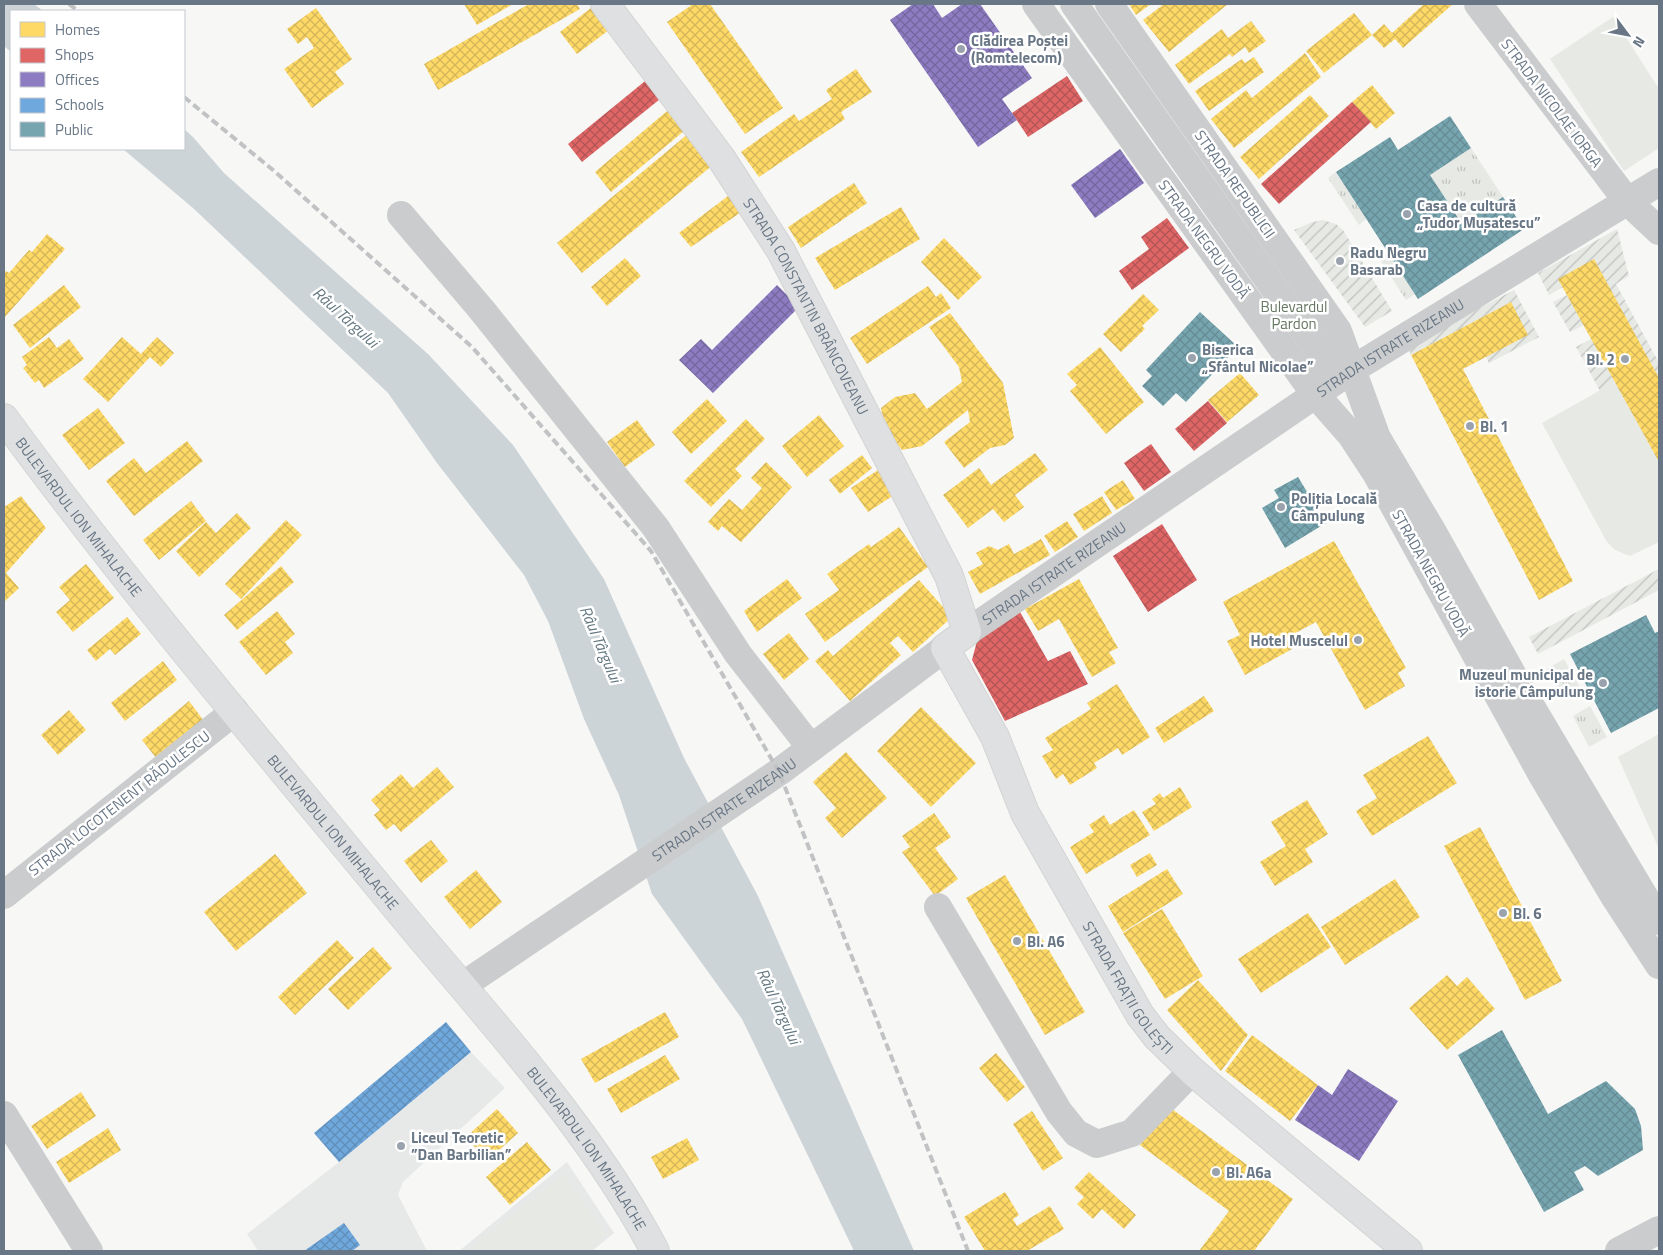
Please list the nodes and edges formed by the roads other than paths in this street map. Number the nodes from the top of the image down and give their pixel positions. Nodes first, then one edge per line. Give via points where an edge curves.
1 (605, 4) edge
2 (1036, 4) edge
3 (1074, 4) edge
4 (1109, 4) edge
5 (1478, 4) edge
6 (1659, 182) edge
7 (1627, 201) junction
8 (401, 215) dead end
9 (1659, 231) edge
10 (1346, 374) junction
11 (1315, 394) junction
12 (4, 418) edge
13 (967, 632) junction
14 (945, 648) junction
15 (235, 711) junction
16 (812, 748) junction
17 (4, 895) edge
18 (938, 907) dead end
19 (1659, 921) edge
20 (1659, 965) edge
21 (462, 986) junction
22 (1192, 1071) junction
23 (4, 1115) edge
24 (1658, 1232) edge
25 (89, 1251) edge
26 (655, 1251) edge
27 (1408, 1251) edge
28 (1619, 1251) edge

1 - 13 main road, STRADA CONSTANTIN BRÂNCOVEANU via 721,158 782,250 950,576
2 - 11 street, STRADA NEGRU VODĂ
3 - 10 street
4 - 10 street, STRADA REPUBLICII via 1338,332
5 - 7 street, STRADA NICOLAE IORGA
6 - 7 street, STRADA ISTRATE RIZEANU
7 - 9 street, STRADA NICOLAE IORGA
7 - 10 street, STRADA ISTRATE RIZEANU
8 - 16 street via 481,309 656,528 738,654
10 - 11 street, STRADA ISTRATE RIZEANU
10 - 19 street, STRADA NEGRU VODĂ via 1377,438 1520,688
11 - 13 street, STRADA ISTRATE RIZEANU
11 - 20 street, STRADA NEGRU VODĂ via 1351,435 1376,473 1542,775
12 - 15 main road, BULEVARDUL ION MIHALACHE via 126,580
13 - 14 main road, STRADA ISTRATE RIZEANU
14 - 16 street, STRADA ISTRATE RIZEANU
14 - 22 main road, STRADA FRAȚII GOLEȘTI via 994,737 1025,813 1140,1014 1157,1037
15 - 17 street, STRADA LOCOTENENT RĂDULESCU
15 - 21 main road, BULEVARDUL ION MIHALACHE
16 - 21 street, STRADA ISTRATE RIZEANU
18 - 22 street via 1059,1112 1076,1133 1097,1144 1132,1133
21 - 26 main road, BULEVARDUL ION MIHALACHE via 611,1177
22 - 27 main road, STRADA FRAȚII GOLEȘTI
23 - 25 street
24 - 28 street

